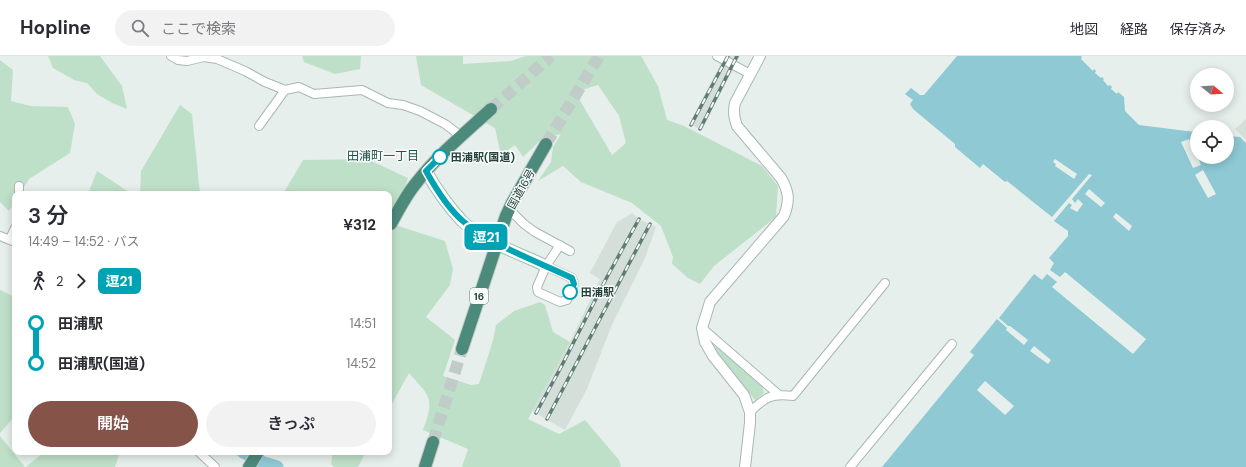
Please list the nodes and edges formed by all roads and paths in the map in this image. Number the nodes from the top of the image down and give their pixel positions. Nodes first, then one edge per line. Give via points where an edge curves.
1 (717, 56) edge
2 (760, 56) edge
3 (175, 58) edge
4 (750, 74) junction
5 (285, 90) junction
6 (491, 109) tunnel mouth
7 (259, 126) dead end
8 (461, 136) junction
9 (546, 144) tunnel mouth
10 (426, 171) junction
11 (509, 208) junction
12 (392, 222) edge
13 (0, 236) edge
14 (12, 240) edge
15 (496, 243) junction
16 (560, 245) junction
17 (570, 251) dead end
18 (546, 266) junction
19 (885, 283) dead end
20 (702, 328) junction
21 (952, 344) dead end
22 (462, 349) tunnel mouth
23 (778, 394) junction
24 (750, 412) junction
25 (433, 442) tunnel mouth
26 (202, 455) edge
27 (256, 455) edge
28 (216, 467) edge
29 (249, 467) edge
30 (425, 467) edge
31 (745, 467) edge
32 (850, 467) edge

1 - 4 street
2 - 4 street
3 - 5 street via 187,61 208,57 217,59
4 - 20 street via 735,104 734,118 737,126 781,178 787,191 788,206 784,216 710,302
5 - 7 street
5 - 8 street via 299,87 314,94 362,90 388,103 420,111
6 - 8 highway
8 - 10 highway
9 - 11 highway, 国道16号 / 16
10 - 12 highway via 408,194
10 - 15 main road via 435,187 463,222
11 - 15 highway, 国道16号 / 16
11 - 16 street via 535,232
13 - 14 street
15 - 18 main road
15 - 22 highway, 国道16号 / 16
16 - 17 street
16 - 18 street
18 - 18 street via 572,278 574,284 567,300 560,302 538,292 537,287
19 - 23 street via 793,396
20 - 23 street
20 - 24 street via 705,342 744,395
21 - 32 street
23 - 24 street via 761,401
24 - 31 street
25 - 30 highway
26 - 28 street
27 - 29 highway

